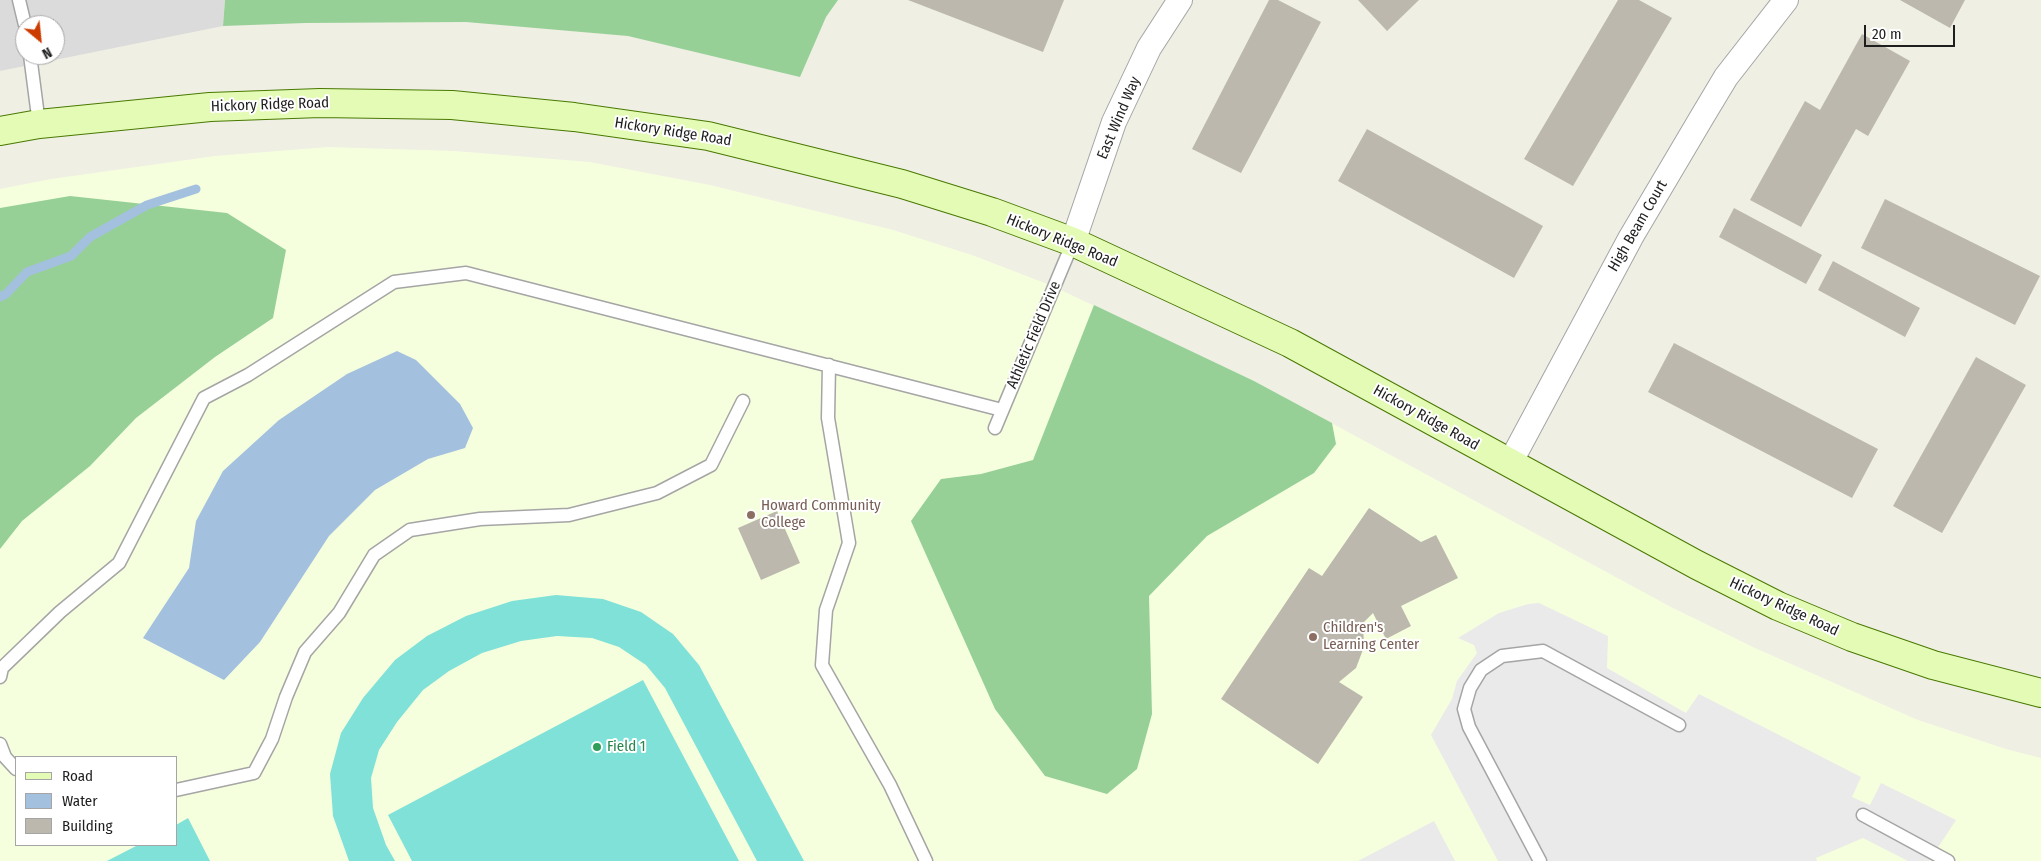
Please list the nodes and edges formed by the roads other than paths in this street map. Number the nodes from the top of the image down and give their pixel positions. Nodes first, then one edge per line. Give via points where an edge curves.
1 (19, 0) edge
2 (1180, 0) edge
3 (1786, 0) edge
4 (23, 15) edge
5 (31, 65) edge
6 (39, 124) junction
7 (0, 131) edge
8 (1073, 242) junction
9 (830, 365) junction
10 (744, 401) dead end
11 (1002, 410) junction
12 (995, 428) dead end
13 (1510, 464) junction
14 (0, 677) edge
15 (2041, 693) edge
16 (1679, 726) dead end
17 (0, 744) edge
18 (15, 768) edge
19 (178, 790) edge
20 (1863, 815) dead end
21 (926, 861) edge
22 (1540, 861) edge
23 (1948, 861) edge

1 - 4 lane
2 - 8 street, East Wind Way via 1149,48 1114,122
3 - 13 street, High Beam Court via 1726,77 1702,117 1631,237
5 - 6 lane
6 - 7 street, Hickory Ridge Road
6 - 8 street, Hickory Ridge Road via 210,107 320,103 452,105 574,117 708,136 817,162 992,212
8 - 11 lane, Athletic Field Drive
8 - 13 street, Hickory Ridge Road via 1290,343
9 - 11 lane
9 - 14 lane via 466,273 394,282 248,376 204,398 120,563 60,612 2,668
9 - 21 lane via 828,418 849,543 826,610 822,665 890,785
10 - 19 lane via 711,465 657,493 568,515 480,519 410,530 374,555 340,613 306,652 272,739 254,773
11 - 12 lane, Athletic Field Drive
13 - 15 street, Hickory Ridge Road via 1778,606 1852,637 1933,665
16 - 22 lane via 1543,651 1502,656 1481,670 1470,688 1464,709 1469,727
17 - 18 lane via 5,757
20 - 23 lane

